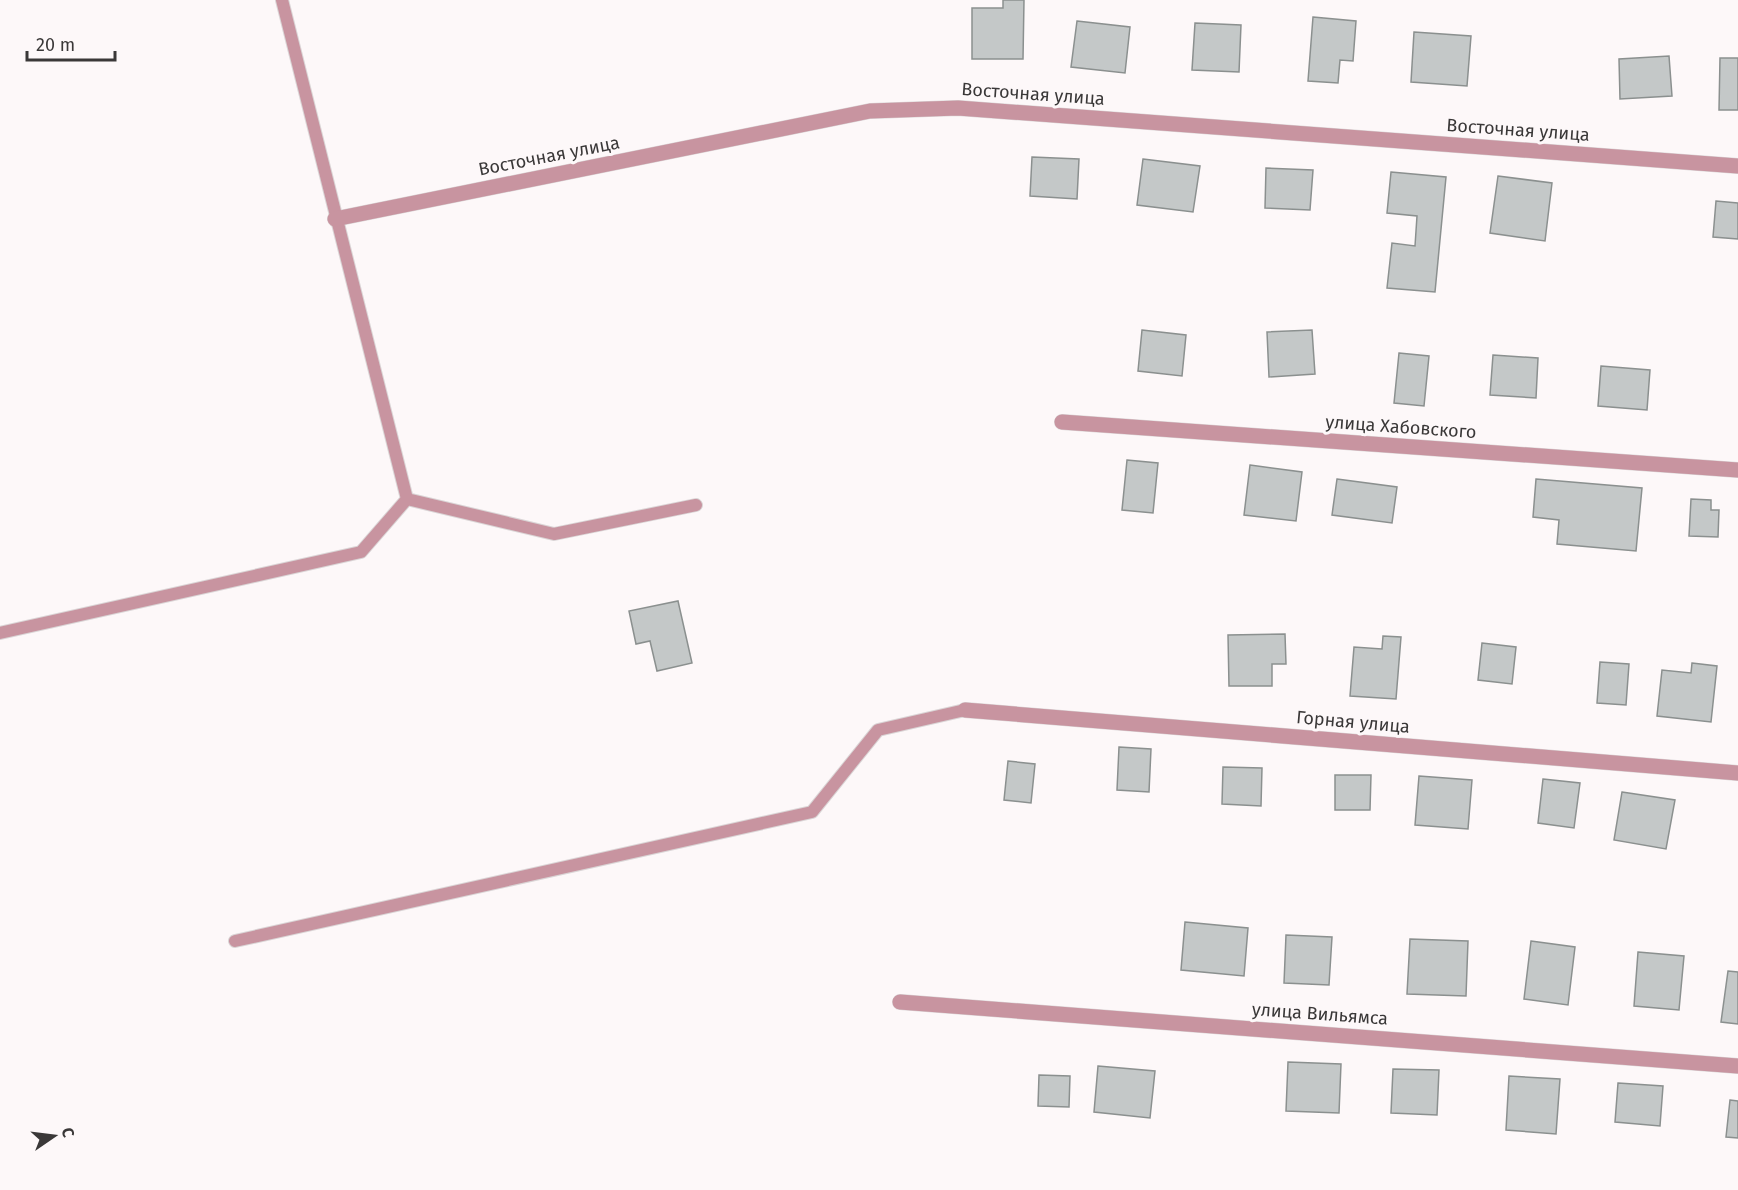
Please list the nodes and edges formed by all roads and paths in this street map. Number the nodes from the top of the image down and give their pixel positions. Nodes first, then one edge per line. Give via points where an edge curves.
1 (282, 0) edge
2 (1738, 165) edge
3 (335, 219) junction
4 (1062, 422) dead end
5 (1738, 470) edge
6 (406, 499) junction
7 (696, 505) dead end
8 (0, 633) edge
9 (964, 710) joint
10 (1738, 773) edge
11 (234, 941) dead end
12 (900, 1002) dead end
13 (1738, 1066) edge

1 - 3 lane
2 - 3 street, Восточная улица via 958,108 892,110 858,113
3 - 6 lane
4 - 5 street, улица Хабовского
6 - 7 lane via 554,534
6 - 8 lane via 361,552
9 - 10 street, Горная улица
9 - 11 lane via 878,730 812,812
12 - 13 street, улица Вильямса

